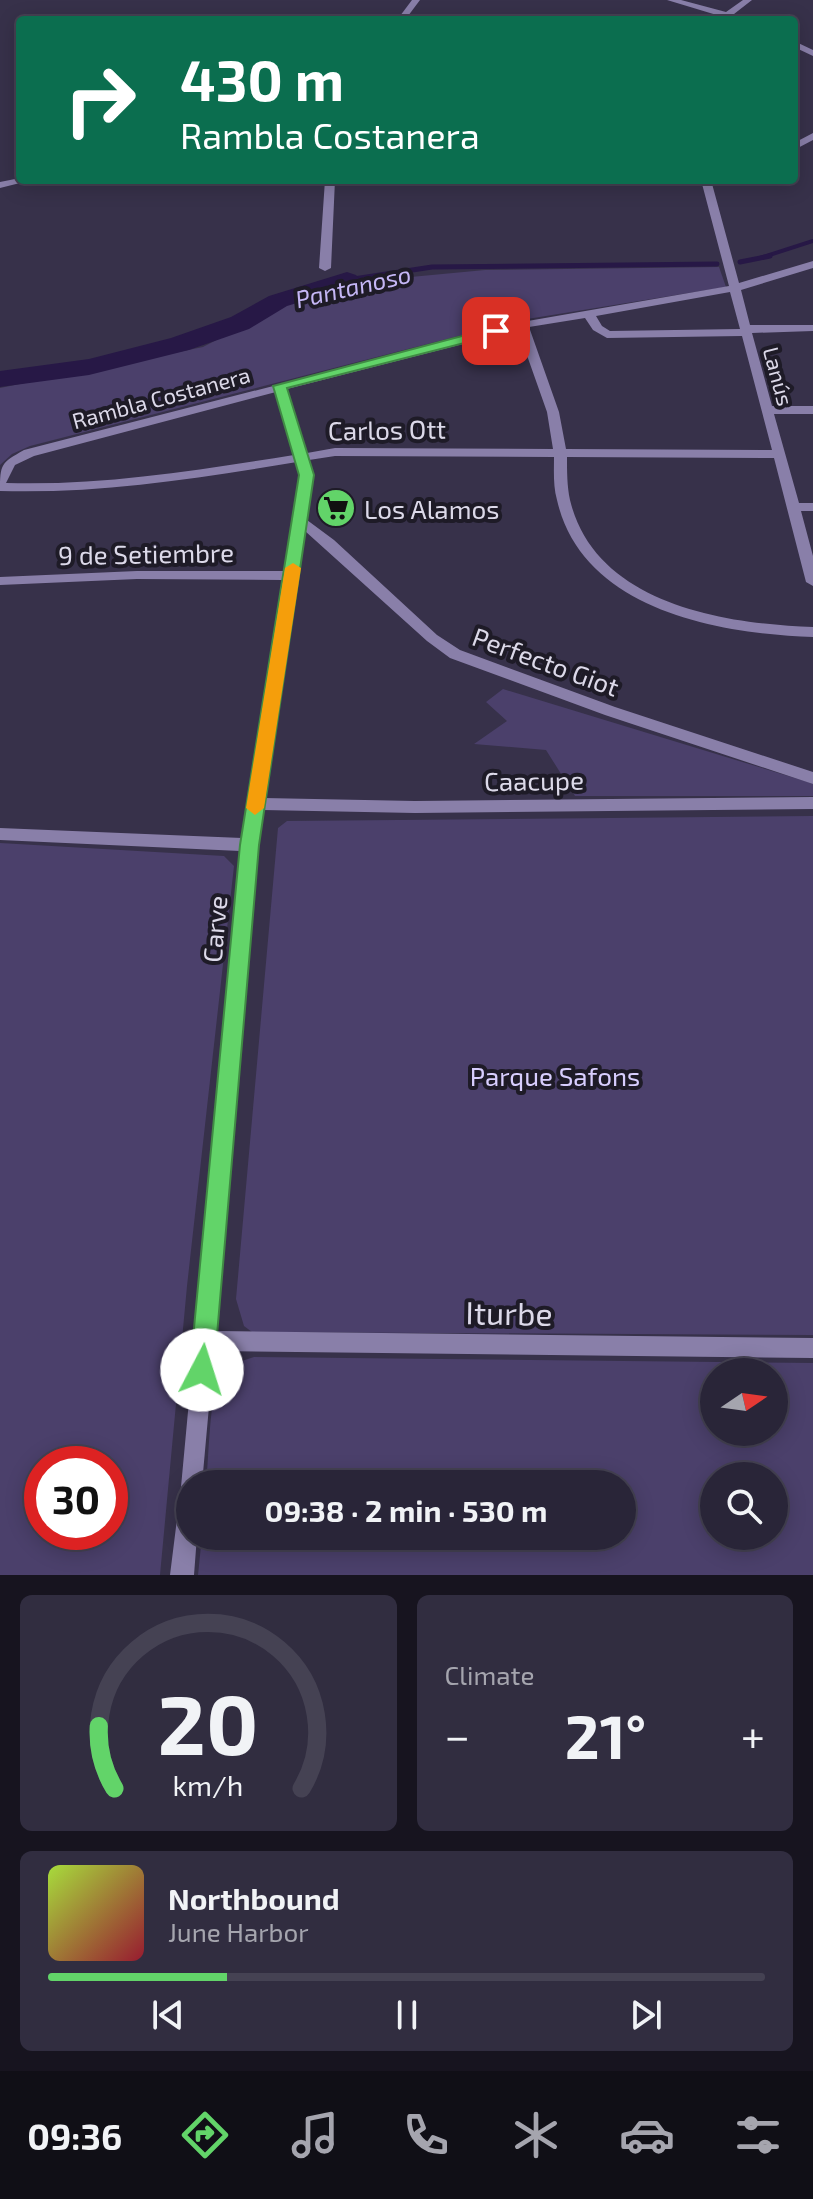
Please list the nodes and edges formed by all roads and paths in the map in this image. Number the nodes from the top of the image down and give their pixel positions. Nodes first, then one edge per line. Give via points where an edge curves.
1 (671, 0) edge
2 (748, 0) edge
3 (722, 16) edge
4 (726, 16) edge
5 (330, 184) edge
6 (707, 184) edge
7 (813, 264) edge
8 (325, 268) dead end
9 (736, 288) junction
10 (589, 314) junction
11 (522, 325) junction
12 (813, 328) edge
13 (746, 330) junction
14 (280, 386) junction
15 (767, 410) junction
16 (813, 410) edge
17 (560, 453) junction
18 (778, 454) junction
19 (304, 458) junction
20 (0, 485) edge
21 (792, 507) junction
22 (813, 507) edge
23 (300, 521) junction
24 (292, 576) junction
25 (0, 581) edge
26 (813, 582) edge
27 (813, 632) edge
28 (813, 778) edge
29 (813, 803) edge
30 (256, 804) junction
31 (0, 834) edge
32 (249, 845) junction
33 (205, 1341) junction
34 (813, 1348) edge
35 (192, 1470) edge
36 (184, 1550) edge
37 (182, 1575) edge

1 - 3 street
2 - 4 street
5 - 8 street
6 - 9 street, Lanús
7 - 9 street, Rambla Costanera
9 - 10 street, Rambla Costanera
9 - 13 street, Lanús
10 - 11 street, Rambla Costanera
10 - 13 street via 607,335
11 - 14 street, Rambla Costanera
11 - 17 street
12 - 13 street
13 - 15 street, Lanús
14 - 19 street, Carve
14 - 20 street, Rambla Costanera via 29,453 10,463
15 - 16 street
15 - 18 street, Lanús
17 - 18 street, Carlos Ott
17 - 19 street, Carlos Ott via 350,451
17 - 27 street via 564,505 575,531 622,581 647,598 714,623
18 - 21 street, Lanús
19 - 20 street, Carlos Ott via 179,477 36,488
19 - 23 street, Carve via 307,475
21 - 22 street
21 - 26 street, Lanús
23 - 24 street, Carve
23 - 28 street, Perfecto Giot via 455,654
24 - 25 street, 9 de Setiembre
24 - 30 street, Carve
29 - 30 street, Caacupe
30 - 32 street, Carve
31 - 32 street
32 - 33 street, Carve
33 - 34 street, Iturbe
33 - 35 street, Carve
36 - 37 street

